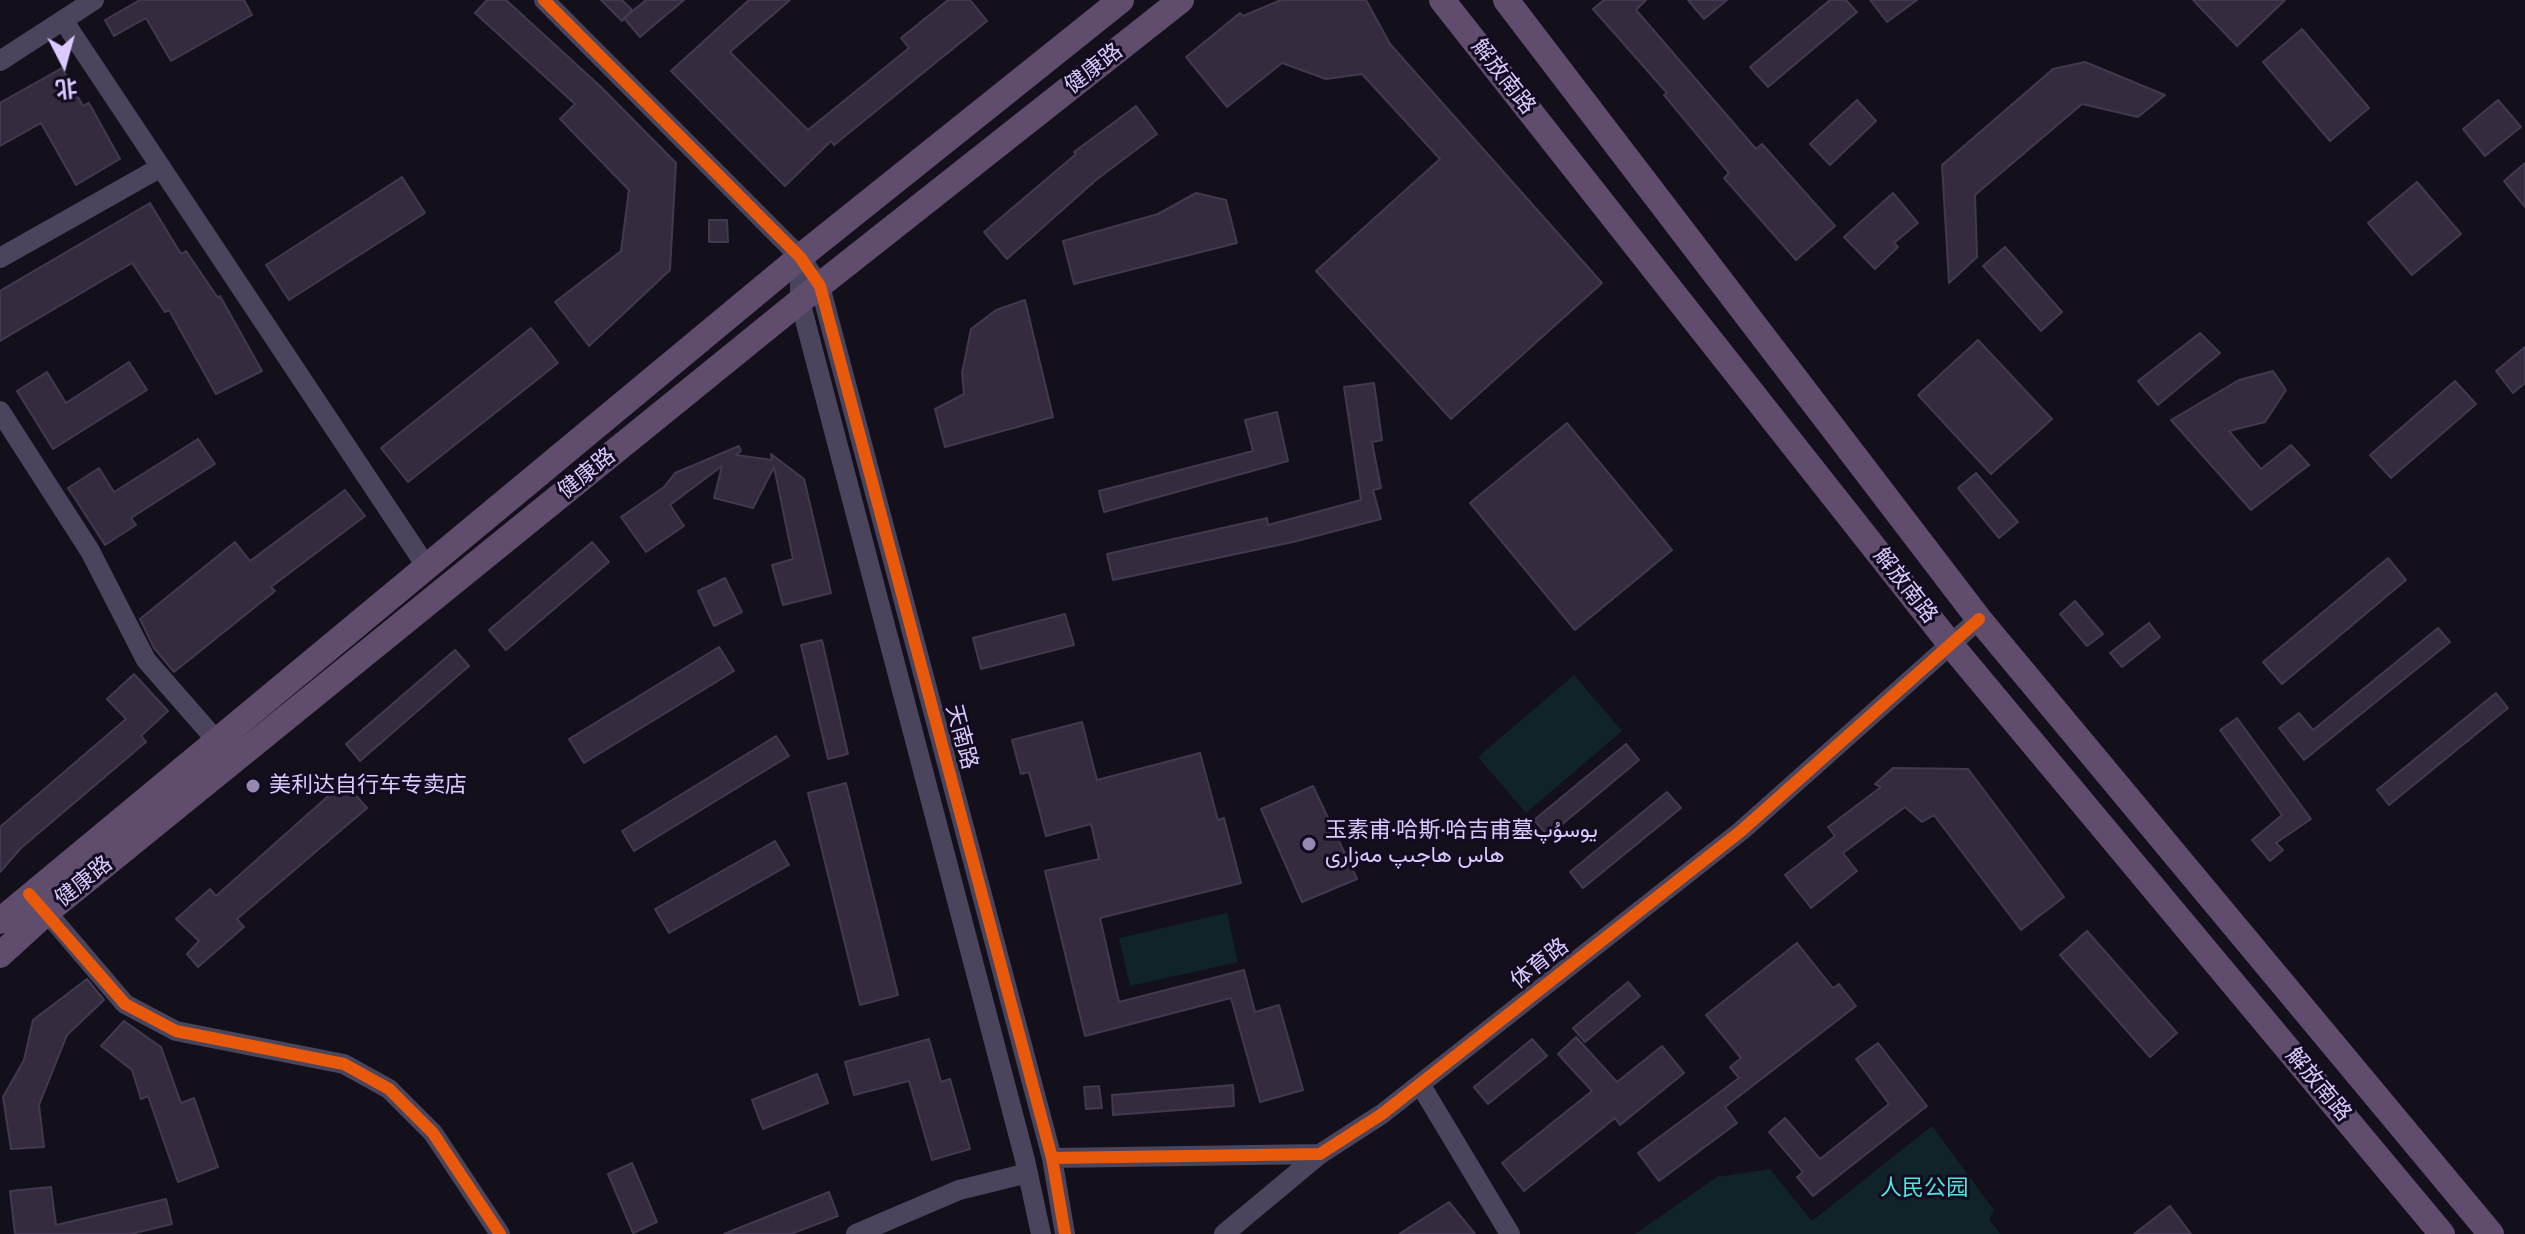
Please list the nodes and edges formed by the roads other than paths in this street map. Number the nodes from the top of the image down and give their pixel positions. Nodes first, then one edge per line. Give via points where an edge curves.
1 (94, 0) edge
2 (544, 0) edge
3 (1121, 0) edge
4 (1181, 0) edge
5 (1442, 0) edge
6 (1506, 0) edge
7 (63, 20) junction
8 (0, 61) edge
9 (161, 167) junction
10 (800, 257) junction
11 (0, 258) edge
12 (810, 293) junction
13 (0, 411) edge
14 (426, 566) junction
15 (1979, 619) junction
16 (1951, 645) junction
17 (216, 740) junction
18 (38, 903) junction
19 (0, 921) edge
20 (0, 955) edge
21 (1420, 1084) junction
22 (1320, 1154) junction
23 (1052, 1158) junction
24 (1028, 1173) junction
25 (500, 1234) edge
26 (856, 1234) edge
27 (1041, 1234) edge
28 (1065, 1234) edge
29 (1224, 1234) edge
30 (1510, 1234) edge
31 (2442, 1234) edge
32 (2491, 1234) edge

1 - 7 street
2 - 10 street
3 - 10 main road, 健康路
4 - 12 main road, 健康路
5 - 16 main road, 解放南路
6 - 15 main road, 解放南路
7 - 8 street
7 - 9 street
9 - 11 street
9 - 14 street
10 - 12 street, 天南路
10 - 14 main road, 健康路
12 - 18 main road, 健康路
12 - 23 street, 天南路
12 - 24 street, 天南路
13 - 17 street via 90,551 146,660
14 - 17 main road, 健康路
15 - 16 street, 体育路
15 - 32 main road, 解放南路
16 - 21 street, 体育路 via 1741,831
16 - 31 main road, 解放南路
17 - 18 main road, 健康路
18 - 19 main road, 健康路
18 - 20 main road, 健康路
18 - 25 street via 125,1004 176,1031 344,1064 389,1089 433,1133
21 - 22 street, 体育路
21 - 30 street
22 - 23 street
22 - 29 street, 体育路
23 - 28 street, 天南路
24 - 26 street via 959,1190
24 - 27 street, 天南路

